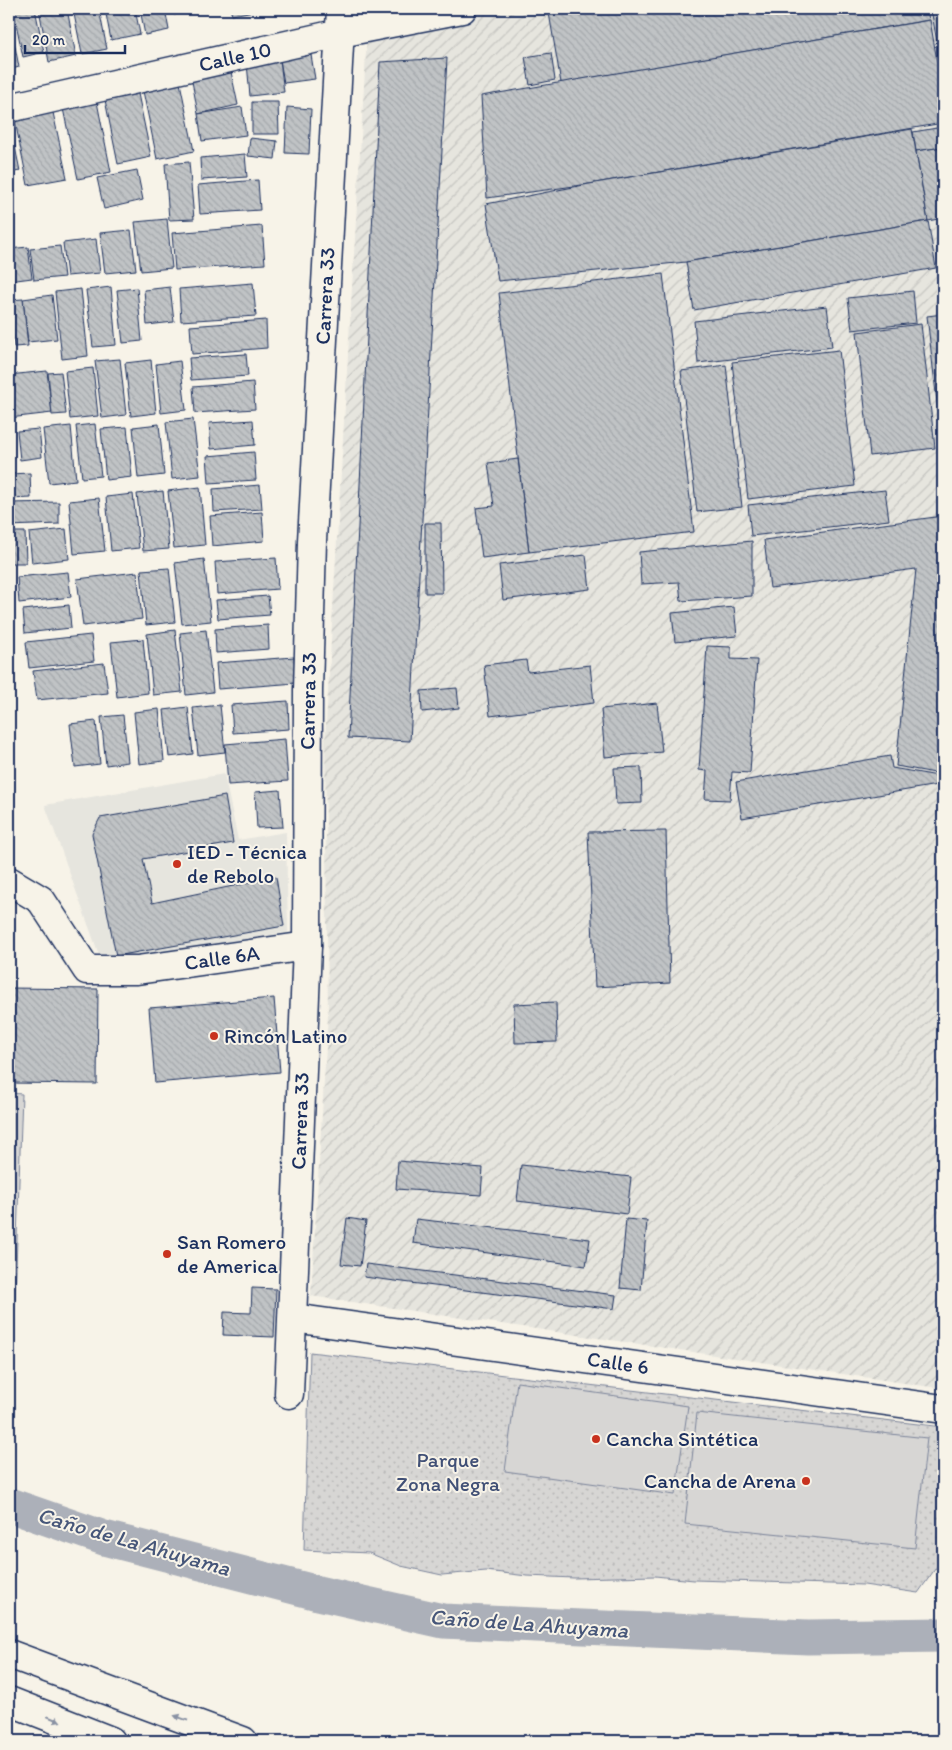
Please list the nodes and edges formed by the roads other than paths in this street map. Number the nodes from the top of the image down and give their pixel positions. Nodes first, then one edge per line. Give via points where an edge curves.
1 (462, 9) edge
2 (340, 21) edge
3 (9, 108) edge
4 (9, 881) edge
5 (307, 946) junction
6 (293, 1318) junction
7 (289, 1394) dead end
8 (943, 1409) edge
9 (9, 1654) edge
10 (9, 1700) edge
11 (111, 1741) edge
12 (243, 1741) edge

1 - 2 street, Calle 10
2 - 3 street, Calle 10
2 - 5 street, Carrera 33 via 312,541
4 - 5 street, Calle 6A via 41,900 87,970 136,970
5 - 6 street, Carrera 33
6 - 7 street, Carrera 33
6 - 8 street, Calle 6
12 -> 9 street
10 -> 11 street

